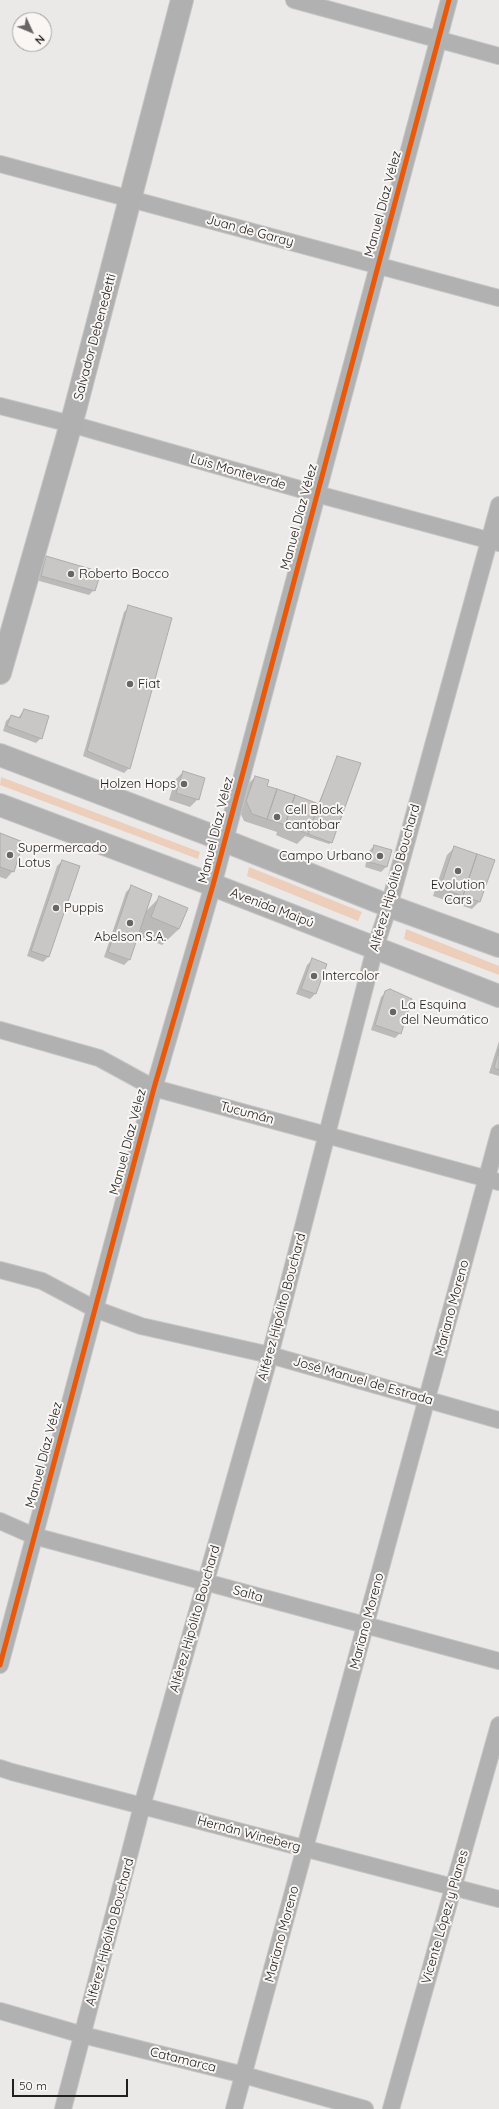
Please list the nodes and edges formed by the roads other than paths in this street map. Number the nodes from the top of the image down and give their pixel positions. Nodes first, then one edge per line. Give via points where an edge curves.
1 (182, 0) edge
2 (294, 0) edge
3 (449, 0) edge
4 (439, 40) junction
5 (499, 56) edge
6 (0, 164) edge
7 (131, 199) junction
8 (378, 266) junction
9 (499, 298) edge
10 (0, 406) edge
11 (71, 424) junction
12 (317, 494) junction
13 (499, 505) edge
14 (494, 542) edge
15 (0, 673) edge
16 (0, 755) edge
17 (0, 806) edge
18 (224, 840) junction
19 (213, 885) junction
20 (389, 906) junction
21 (499, 946) edge
22 (375, 948) junction
23 (499, 996) edge
24 (0, 1030) edge
25 (154, 1088) junction
26 (499, 1133) edge
27 (327, 1136) junction
28 (493, 1181) edge
29 (0, 1270) edge
30 (95, 1309) junction
31 (270, 1355) junction
32 (427, 1399) junction
33 (499, 1420) edge
34 (0, 1521) edge
35 (34, 1536) junction
36 (205, 1582) junction
37 (366, 1625) junction
38 (499, 1662) edge
39 (0, 1665) edge
40 (499, 1725) edge
41 (0, 1768) edge
42 (142, 1806) junction
43 (305, 1849) junction
44 (453, 1887) junction
45 (499, 1899) edge
46 (0, 2011) edge
47 (83, 2035) junction
48 (244, 2075) junction
49 (63, 2109) edge
50 (234, 2109) edge
51 (365, 2109) edge
52 (391, 2109) edge

1 - 7 main road, Salvador Debenedetti
2 - 4 street
3 - 4 street, Manuel Díaz Vélez
4 - 5 street
4 - 8 street, Manuel Díaz Vélez
6 - 7 street, Juan de Garay
7 - 8 street, Juan de Garay
7 - 11 main road, Salvador Debenedetti
8 - 9 street, Juan de Garay
8 - 12 street, Manuel Díaz Vélez
10 - 11 street, Luis Monteverde
11 - 12 street, Luis Monteverde
11 - 15 main road, Salvador Debenedetti
12 - 14 street, Luis Monteverde
12 - 18 street, Manuel Díaz Vélez
13 - 14 street, Alférez Hipólito Bouchard
14 - 20 street, Alférez Hipólito Bouchard
16 - 18 main road
17 - 19 main road, Avenida Maipú
18 - 19 street, Manuel Díaz Vélez
18 - 20 main road
19 - 22 main road, Avenida Maipú
19 - 25 street, Manuel Díaz Vélez
20 - 21 main road
20 - 22 street, Alférez Hipólito Bouchard
22 - 23 main road, Avenida Maipú
22 - 27 street, Alférez Hipólito Bouchard
24 - 25 street, Tucumán via 99,1058
25 - 27 street, Tucumán
25 - 30 street, Manuel Díaz Vélez
26 - 28 street, Mariano Moreno
27 - 28 street, Tucumán
27 - 31 street, Alférez Hipólito Bouchard
28 - 32 street, Mariano Moreno
29 - 30 street, José Manuel de Estrada via 42,1281
30 - 31 street, José Manuel de Estrada via 142,1326
30 - 35 street, Manuel Díaz Vélez
31 - 32 street, José Manuel de Estrada
31 - 36 street, Alférez Hipólito Bouchard
32 - 33 street, José Manuel de Estrada
32 - 37 street, Mariano Moreno
34 - 35 street, Salta
35 - 36 street, Salta
35 - 39 street, Manuel Díaz Vélez
36 - 37 street, Salta
36 - 42 street, Alférez Hipólito Bouchard
37 - 38 street, Salta
37 - 43 street, Mariano Moreno
40 - 44 street, Vicente López y Planes
41 - 42 street, Hernán Wineberg
42 - 43 street, Hernán Wineberg
42 - 47 street, Alférez Hipólito Bouchard
43 - 44 street, Hernán Wineberg
43 - 48 street, Mariano Moreno
44 - 45 street, Hernán Wineberg
44 - 52 street, Vicente López y Planes
46 - 47 street, Catamarca
47 - 48 street, Catamarca
47 - 49 street, Alférez Hipólito Bouchard
48 - 50 street, Mariano Moreno
48 - 51 street, Catamarca

